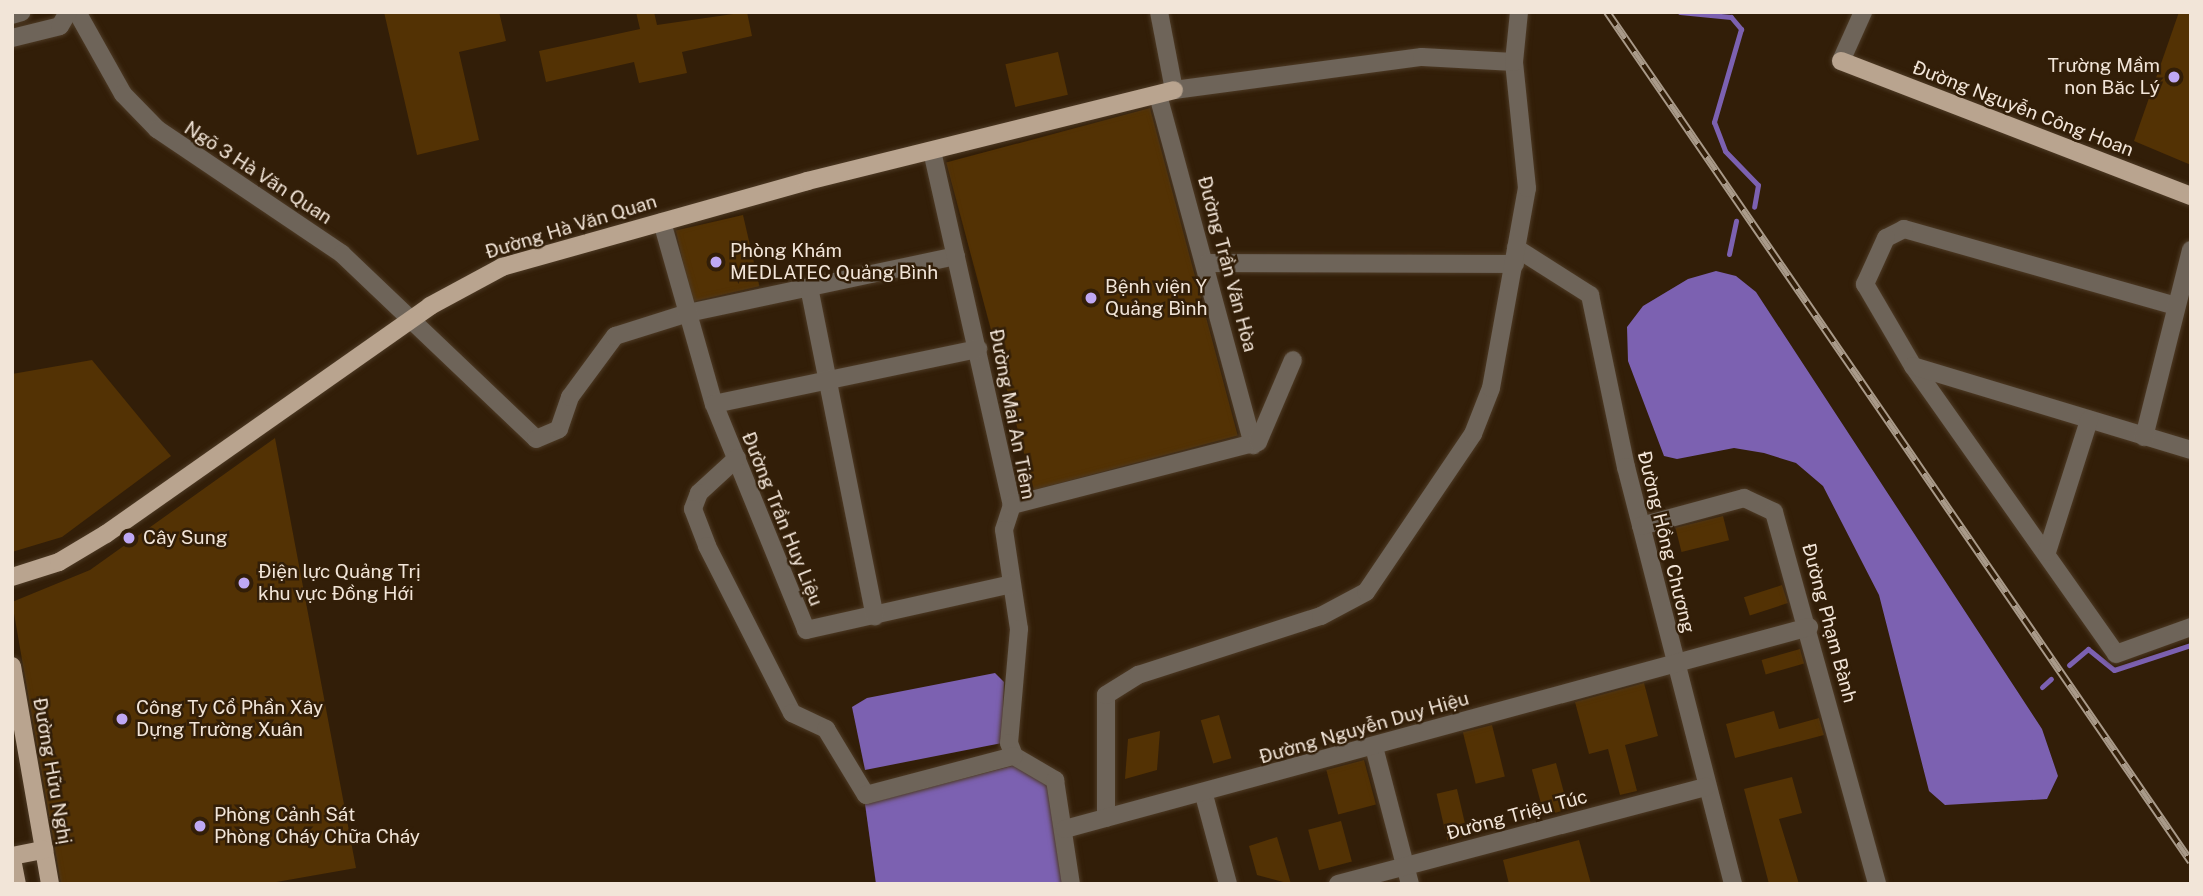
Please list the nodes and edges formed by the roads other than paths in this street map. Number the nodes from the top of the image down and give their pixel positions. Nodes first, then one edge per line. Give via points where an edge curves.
1 (22, 12) edge
2 (68, 12) edge
3 (77, 12) edge
4 (1159, 12) edge
5 (1520, 12) edge
6 (1863, 12) edge
7 (12, 15) edge
8 (12, 38) edge
9 (1841, 61) joint
10 (1514, 62) junction
11 (1166, 92) junction
12 (932, 151) junction
13 (2191, 196) edge
14 (662, 222) junction
15 (2191, 250) edge
16 (956, 256) junction
17 (1516, 256) junction
18 (1207, 263) junction
19 (809, 287) junction
20 (2176, 306) junction
21 (688, 313) junction
22 (412, 319) junction
23 (978, 349) junction
24 (1293, 360) dead end
25 (1913, 366) junction
26 (828, 380) junction
27 (714, 404) junction
28 (2088, 420) junction
29 (2144, 437) junction
30 (1253, 445) junction
31 (2191, 450) edge
32 (737, 458) junction
33 (1012, 505) junction
34 (1641, 526) junction
35 (2047, 552) junction
36 (12, 577) edge
37 (1011, 584) junction
38 (875, 616) junction
39 (1809, 627) junction
40 (2191, 627) edge
41 (1674, 663) junction
42 (12, 666) edge
43 (1374, 747) junction
44 (1014, 756) junction
45 (1706, 787) junction
46 (1204, 795) junction
47 (1106, 818) junction
48 (1065, 829) junction
49 (44, 850) junction
50 (12, 858) edge
51 (1408, 875) edge
52 (17, 884) edge
53 (50, 884) edge
54 (1072, 884) edge
55 (1228, 884) edge
56 (1338, 884) edge
57 (1733, 884) edge
58 (1877, 884) edge

1 - 7 street
2 - 8 street via 60,26
3 - 22 street, Ngõ 3 Hà Văn Quan via 123,94 156,129 342,254
4 - 11 street, Đường Trần Văn Hòa
5 - 10 street
6 - 9 street
9 - 13 main road, Đường Nguyễn Công Hoan
10 - 11 street via 1422,57
10 - 17 street via 1527,188
11 - 12 main road, Đường Hà Văn Quan
11 - 18 street, Đường Trần Văn Hòa
12 - 14 main road, Đường Hà Văn Quan
12 - 16 street, Đường Mai An Tiêm
14 - 21 street, Đường Trần Huy Liệu
14 - 22 main road, Đường Hà Văn Quan via 502,267
15 - 20 street
16 - 19 street
16 - 23 street, Đường Mai An Tiêm
17 - 18 street
17 - 34 street, Đường Hồng Chương via 1590,295
17 - 47 street via 1483,414 1385,568 1366,592 1340,609 1114,687 1102,704
18 - 30 street, Đường Trần Văn Hòa
19 - 21 street
19 - 26 street
20 - 25 street via 1905,229 1886,238 1865,284
20 - 29 street
21 - 22 street, Ngõ 3 Hà Văn Quan via 615,336 547,439 536,439
21 - 27 street, Đường Trần Huy Liệu
22 - 36 main road, Đường Hà Văn Quan via 106,534 59,562
23 - 26 street
23 - 33 street, Đường Mai An Tiêm
24 - 30 street via 1262,437
25 - 28 street
25 - 35 street
26 - 27 street
26 - 38 street
27 - 32 street, Đường Trần Huy Liệu
28 - 29 street
28 - 35 street
29 - 31 street
30 - 33 street
32 - 38 street, Đường Trần Huy Liệu via 806,630
32 - 44 street via 699,493 693,509 706,546 792,713 826,729 866,795
33 - 37 street, Đường Mai An Tiêm via 1004,530
34 - 39 street, Đường Phạm Bành via 1744,498 1766,504 1778,520
34 - 41 street, Đường Hồng Chương
35 - 40 street via 2116,653
37 - 38 street, Đường Trần Huy Liệu
37 - 44 street, Đường Mai An Tiêm via 1019,629 1009,743
39 - 41 street, Đường Nguyễn Duy Hiệu
39 - 58 street, Đường Phạm Bành
41 - 43 street, Đường Nguyễn Duy Hiệu
41 - 45 street, Đường Hồng Chương
42 - 49 main road, Đường Hữu Nghị
43 - 46 street, Đường Nguyễn Duy Hiệu
43 - 51 street
44 - 48 street via 1055,780
45 - 51 street, Đường Triệu Túc
45 - 57 street, Đường Hồng Chương
46 - 47 street, Đường Nguyễn Duy Hiệu
46 - 55 street
47 - 48 street, Đường Nguyễn Duy Hiệu
48 - 54 street
49 - 50 main road
49 - 53 main road, Đường Hữu Nghị
50 - 52 main road
51 - 56 street, Đường Triệu Túc

